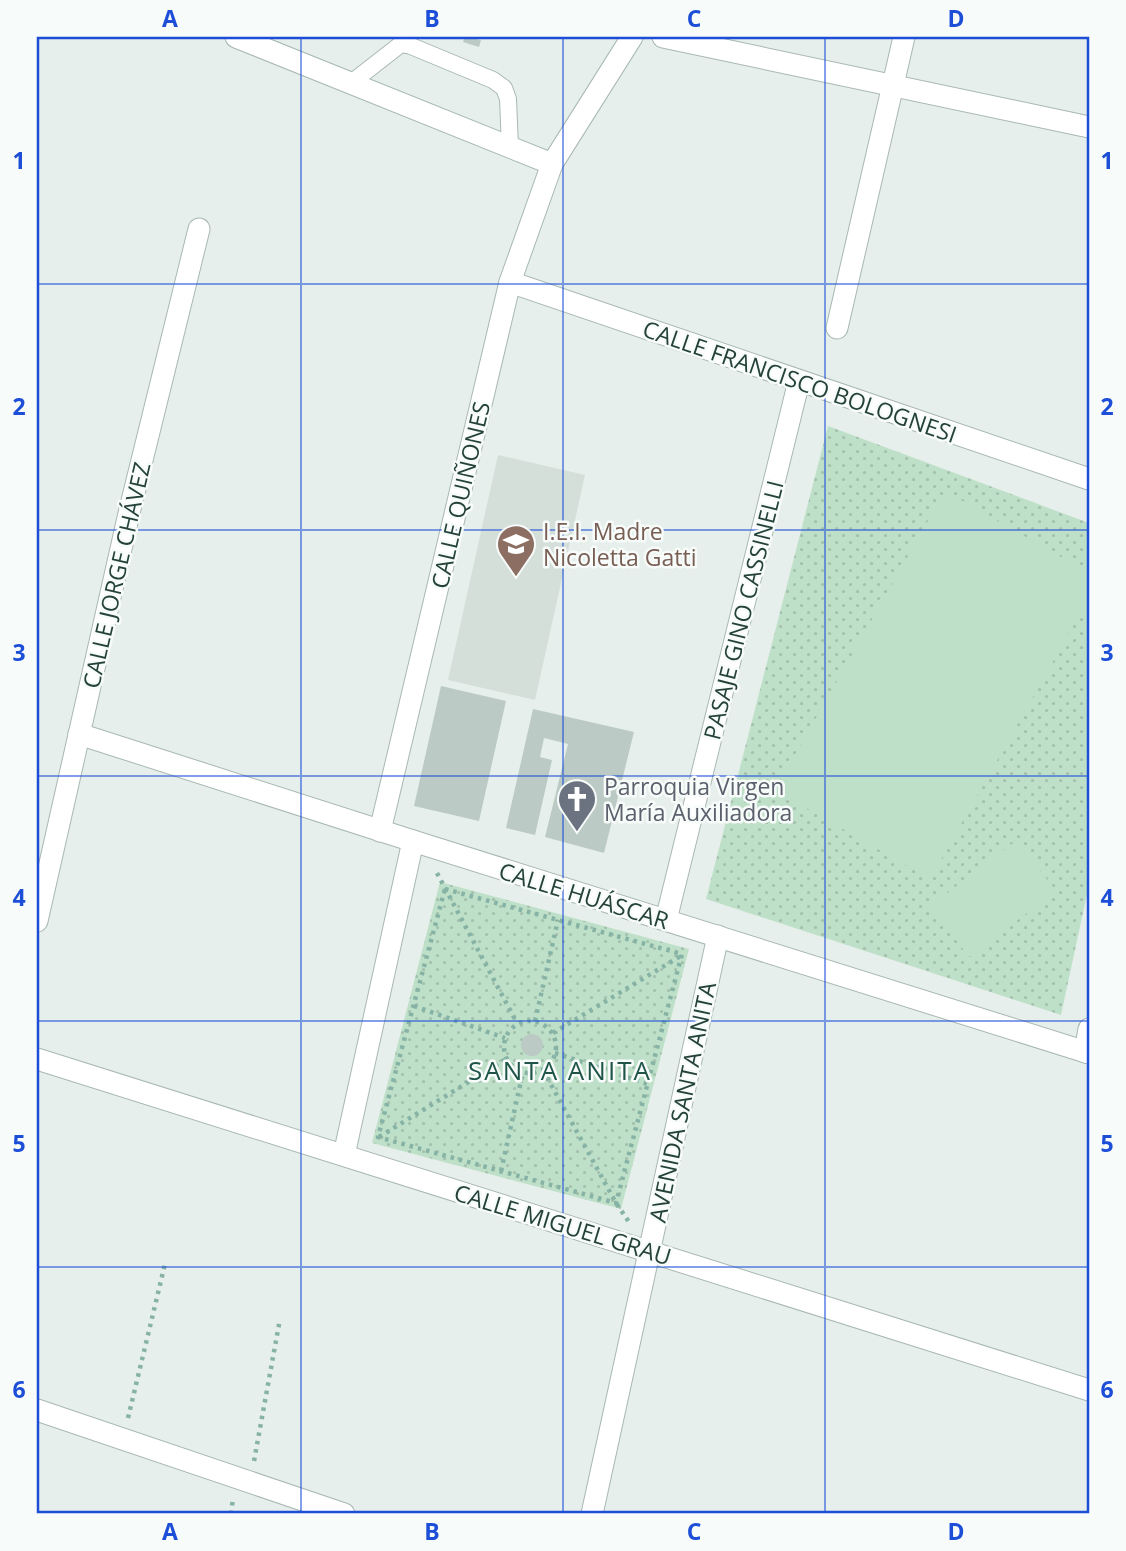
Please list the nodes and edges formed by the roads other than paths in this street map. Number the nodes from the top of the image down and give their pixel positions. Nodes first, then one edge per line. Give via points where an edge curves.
1 (236, 37) edge
2 (632, 37) edge
3 (663, 37) edge
4 (904, 37) edge
5 (351, 83) junction
6 (893, 85) junction
7 (1089, 127) edge
8 (510, 147) junction
9 (552, 164) junction
10 (199, 229) dead end
11 (510, 282) junction
12 (837, 328) dead end
13 (799, 381) junction
14 (1089, 479) edge
15 (79, 734) junction
16 (380, 831) junction
17 (418, 843) junction
18 (666, 920) junction
19 (37, 921) edge
20 (715, 935) junction
21 (1089, 1029) edge
22 (1087, 1052) edge
23 (37, 1059) edge
24 (344, 1155) junction
25 (649, 1251) junction
26 (1089, 1390) edge
27 (37, 1410) edge
28 (344, 1514) edge
29 (592, 1514) edge

1 - 5 street
2 - 9 street, CALLE QUIÑONES
3 - 6 street
4 - 6 street
5 - 8 street
5 - 8 lane via 392,48 411,46 503,88 508,99
6 - 7 street
6 - 12 street
8 - 9 street
9 - 11 street, CALLE QUIÑONES
10 - 15 street, CALLE JORGE CHÁVEZ
11 - 13 street, CALLE FRANCISCO BOLOGNESI
11 - 16 street, CALLE QUIÑONES
13 - 14 street, CALLE FRANCISCO BOLOGNESI
13 - 18 street, PASAJE GINO CASSINELLI
15 - 16 street, CALLE HUÁSCAR
15 - 19 street, CALLE JORGE CHÁVEZ
16 - 17 street, CALLE HUÁSCAR
17 - 18 street, CALLE HUÁSCAR
17 - 24 street
18 - 20 street, CALLE HUÁSCAR
20 - 22 street, CALLE HUÁSCAR
20 - 25 street, AVENIDA SANTA ANITA
21 - 22 street
23 - 24 street, CALLE MIGUEL GRAU
24 - 25 street, CALLE MIGUEL GRAU
25 - 26 street, CALLE MIGUEL GRAU
25 - 29 street, AVENIDA SANTA ANITA
27 - 28 street

